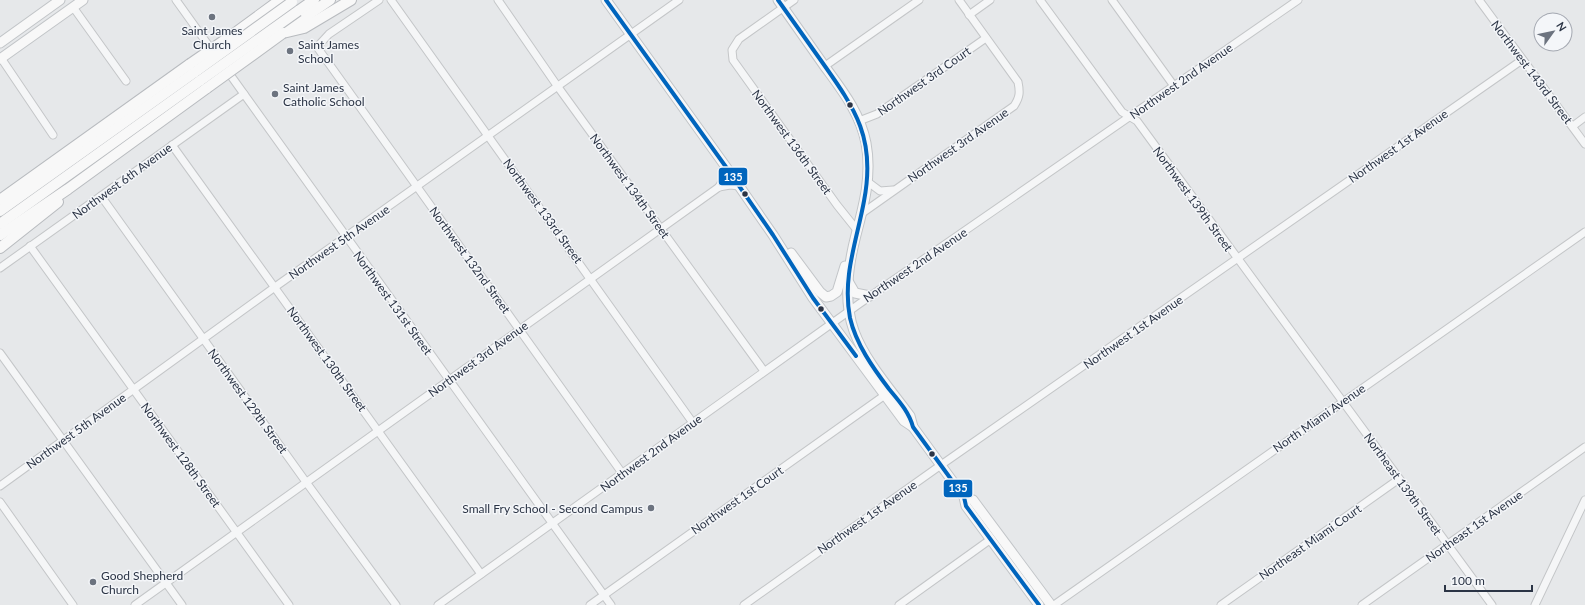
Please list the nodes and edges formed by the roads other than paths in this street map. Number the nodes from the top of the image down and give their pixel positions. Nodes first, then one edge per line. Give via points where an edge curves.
1 (60, 0) edge
2 (66, 0) edge
3 (83, 0) edge
4 (176, 0) edge
5 (268, 0) edge
6 (280, 0) edge
7 (314, 0) edge
8 (330, 0) edge
9 (351, 0) edge
10 (379, 0) edge
11 (391, 0) edge
12 (498, 0) edge
13 (606, 0) edge
14 (679, 0) edge
15 (794, 0) edge
16 (918, 0) edge
17 (959, 0) edge
18 (990, 0) edge
19 (1040, 0) edge
20 (1112, 0) edge
21 (1298, 0) edge
22 (1479, 0) edge
23 (294, 1) edge
24 (781, 4) edge
25 (73, 7) junction
26 (969, 15) junction
27 (56, 19) junction
28 (303, 19) junction
29 (235, 33) junction
30 (631, 34) junction
31 (11, 35) junction
32 (986, 38) junction
33 (0, 43) edge
34 (0, 58) edge
35 (1522, 60) junction
36 (825, 66) junction
37 (192, 68) junction
38 (126, 81) dead end
39 (204, 84) junction
40 (1174, 86) junction
41 (558, 87) junction
42 (244, 94) junction
43 (1129, 117) junction
44 (1585, 117) edge
45 (859, 121) junction
46 (1572, 126) junction
47 (53, 135) dead end
48 (488, 136) junction
49 (1585, 144) edge
50 (172, 145) junction
51 (48, 166) junction
52 (726, 167) junction
53 (868, 182) junction
54 (739, 186) junction
55 (418, 187) junction
56 (719, 187) junction
57 (68, 189) junction
58 (893, 190) junction
59 (0, 192) edge
60 (101, 196) junction
61 (0, 200) edge
62 (0, 211) edge
63 (861, 214) junction
64 (0, 224) edge
65 (661, 228) junction
66 (857, 230) junction
67 (1585, 232) edge
68 (0, 235) edge
69 (773, 235) junction
70 (346, 237) junction
71 (30, 246) junction
72 (0, 248) edge
73 (851, 253) junction
74 (1237, 259) junction
75 (0, 268) edge
76 (591, 278) junction
77 (848, 281) junction
78 (275, 287) junction
79 (870, 296) junction
80 (849, 311) junction
81 (834, 322) junction
82 (520, 329) junction
83 (203, 339) junction
84 (0, 353) edge
85 (867, 356) junction
86 (764, 371) junction
87 (449, 380) junction
88 (134, 390) junction
89 (885, 395) junction
90 (1342, 402) junction
91 (693, 423) junction
92 (913, 427) junction
93 (378, 430) junction
94 (63, 440) junction
95 (1585, 447) edge
96 (941, 465) junction
97 (622, 473) junction
98 (1399, 479) junction
99 (306, 482) junction
100 (0, 486) edge
101 (964, 497) junction
102 (1585, 500) edge
103 (0, 502) edge
104 (552, 524) junction
105 (237, 533) junction
106 (991, 539) junction
107 (1448, 544) junction
108 (1020, 563) junction
109 (481, 574) junction
110 (166, 583) junction
111 (604, 595) junction
112 (73, 605) edge
113 (135, 605) edge
114 (182, 605) edge
115 (289, 605) edge
116 (396, 605) edge
117 (438, 605) edge
118 (590, 605) edge
119 (611, 605) edge
120 (744, 605) edge
121 (899, 605) edge
122 (1039, 605) edge
123 (1052, 605) edge
124 (1221, 605) edge
125 (1362, 605) edge
126 (1492, 605) edge
127 (1535, 605) edge

1 - 31 main road
2 - 27 main road via 65,7
3 - 25 main road
4 - 42 street, Northwest 131st Street
5 - 29 highway
6 - 29 highway
7 - 28 highway
8 - 28 highway
9 - 28 highway
10 - 55 street, Northwest 132nd Street via 329,34 317,46
11 - 48 street, Northwest 133rd Street
12 - 41 street, Northwest 134th Street
13 - 30 main road
14 - 30 street, Northwest 5th Avenue
15 - 24 street
16 - 36 street
17 - 26 street
18 - 26 street
19 - 43 street, Northwest 139th Street via 1122,112
20 - 40 street
21 - 40 street, Northwest 2nd Avenue
22 - 35 street, Northwest 143rd Street
23 - 37 highway, bridge
24 - 36 main road
24 - 66 street, Northwest 136th Street via 739,39 732,50 733,60
25 - 27 main road
25 - 38 street
26 - 32 street
27 - 34 main road
28 - 39 highway, bridge
28 - 39 highway, bridge
29 - 37 highway, bridge
30 - 41 street, Northwest 5th Avenue
30 - 52 main road
31 - 33 main road
31 - 34 main road
32 - 45 street, Northwest 3rd Court via 877,114
32 - 58 street, Northwest 3rd Avenue via 1018,82 1020,91 1014,106
34 - 47 street
35 - 46 street, Northwest 143rd Street
35 - 74 street, Northwest 1st Avenue
36 - 45 main road via 846,96
37 - 51 highway
37 - 62 highway
39 - 57 highway
39 - 64 highway
40 - 43 street, Northwest 2nd Avenue
41 - 48 street, Northwest 5th Avenue
41 - 65 street, Northwest 134th Street
42 - 50 street, Northwest 6th Avenue
42 - 70 street, Northwest 131st Street
43 - 74 street, Northwest 139th Street via 1137,122
43 - 79 street, Northwest 2nd Avenue
44 - 46 street
45 - 53 main road via 867,151
46 - 49 street, Northwest 143rd Street
48 - 55 street, Northwest 5th Avenue
48 - 76 street, Northwest 133rd Street
50 - 60 street, Northwest 6th Avenue
50 - 78 street, Northwest 130th Street
51 - 59 highway
51 - 61 highway
52 - 54 main road
52 - 56 street
53 - 58 street via 880,191
53 - 63 main road
54 - 56 street
54 - 69 main road
55 - 70 street, Northwest 5th Avenue
55 - 82 street, Northwest 132nd Street
56 - 65 street, Northwest 3rd Avenue
57 - 68 highway
57 - 72 highway via 57,204
58 - 63 street, Northwest 3rd Avenue
60 - 71 street, Northwest 6th Avenue
60 - 83 street, Northwest 129th Street
63 - 66 main road
65 - 76 street, Northwest 3rd Avenue
65 - 86 street, Northwest 134th Street
66 - 73 main road
67 - 90 street, North Miami Avenue
69 - 73 main road via 787,248 826,297 834,295 839,290 844,268
69 - 81 main road
70 - 78 street, Northwest 5th Avenue
70 - 87 street, Northwest 131st Street
71 - 75 street, Northwest 6th Avenue
71 - 88 street, Northwest 128th Street
73 - 77 main road
74 - 90 street, Northwest 139th Street
74 - 96 street, Northwest 1st Avenue
76 - 82 street, Northwest 3rd Avenue
76 - 91 street, Northwest 133rd Street
77 - 79 main road via 856,293
77 - 80 main road
78 - 83 street, Northwest 5th Avenue
78 - 93 street, Northwest 130th Street
79 - 80 street, Northwest 2nd Avenue
80 - 81 street, Northwest 2nd Avenue
80 - 85 main road via 854,330
81 - 85 main road
81 - 86 street, Northwest 2nd Avenue
81 - 89 main road
82 - 87 street, Northwest 3rd Avenue
82 - 97 street, Northwest 132nd Street
83 - 88 street, Northwest 5th Avenue
83 - 99 street, Northwest 129th Street
84 - 94 street
85 - 92 main road via 910,416
86 - 91 street, Northwest 2nd Avenue
87 - 93 street, Northwest 3rd Avenue
87 - 104 street, Northwest 131st Street
88 - 94 street, Northwest 5th Avenue
88 - 105 street, Northwest 128th Street
89 - 92 main road via 904,421
89 - 111 street, Northwest 1st Court
90 - 98 street, Northeast 139th Street
90 - 123 street, North Miami Avenue
91 - 97 street, Northwest 2nd Avenue
92 - 96 main road
93 - 99 street, Northwest 3rd Avenue
93 - 109 street, Northwest 130th Street
94 - 100 street, Northwest 5th Avenue
94 - 110 street
95 - 107 street, Northeast 1st Avenue
96 - 101 main road
96 - 120 street, Northwest 1st Avenue
97 - 104 street, Northwest 2nd Avenue
98 - 107 street, Northeast 139th Street
98 - 124 street, Northeast Miami Court
99 - 105 street, Northwest 3rd Avenue
99 - 116 street, Northwest 129th Street
101 - 106 main road via 966,506
101 - 108 main road via 973,500
102 - 127 street
103 - 112 street
104 - 109 street, Northwest 2nd Avenue
104 - 111 street, Northwest 131st Street
105 - 110 street, Northwest 3rd Avenue
105 - 115 street, Northwest 128th Street
106 - 108 main road via 996,539 1011,558
106 - 121 street
106 - 122 main road
107 - 125 street, Northeast 1st Avenue
107 - 126 street, Northeast 139th Street
108 - 123 main road
109 - 117 street, Northwest 2nd Avenue
110 - 113 street, Northwest 3rd Avenue
110 - 114 street
111 - 118 street, Northwest 1st Court
111 - 119 street, Northwest 131st Street

